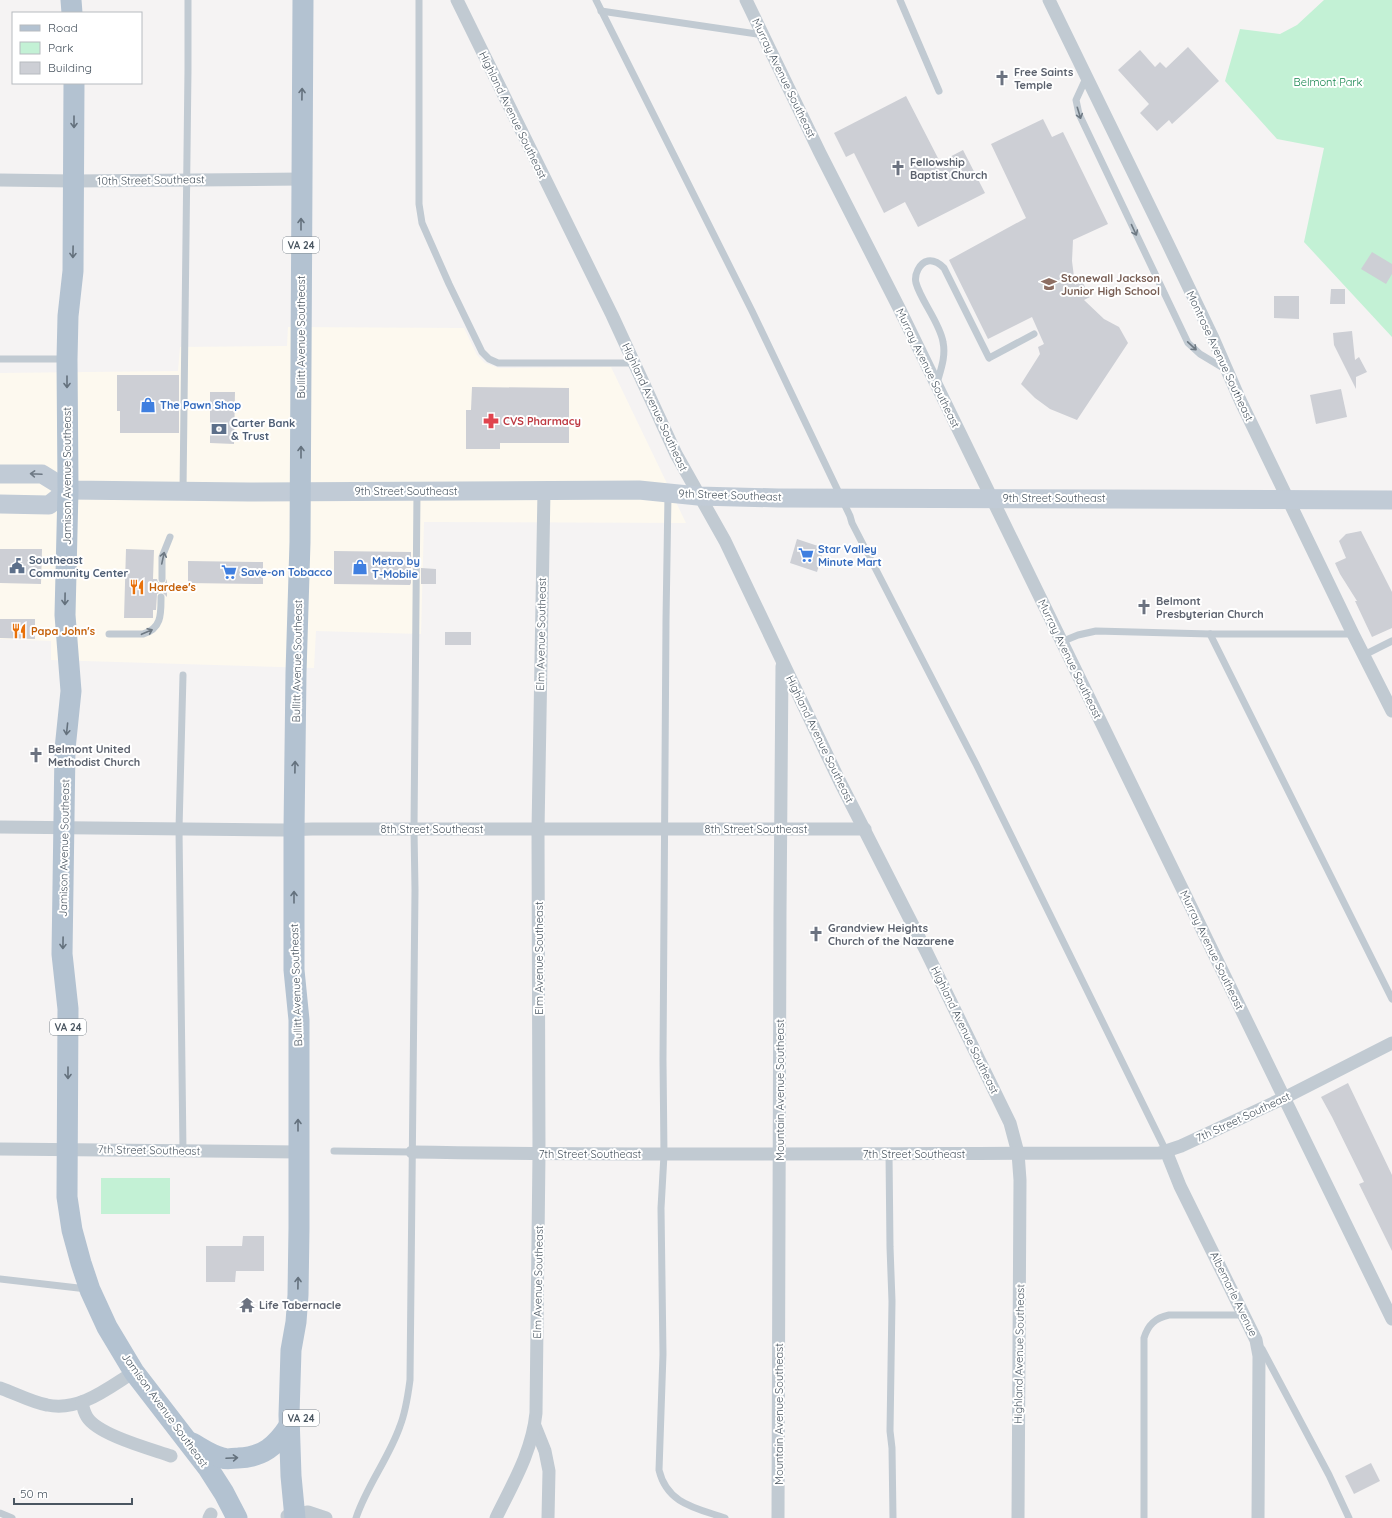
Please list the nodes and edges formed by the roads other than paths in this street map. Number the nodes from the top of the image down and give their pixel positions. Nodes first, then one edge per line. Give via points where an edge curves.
1 (71, 0) edge
2 (188, 0) edge
3 (303, 0) edge
4 (419, 0) edge
5 (457, 0) edge
6 (596, 0) edge
7 (746, 0) edge
8 (900, 0) edge
9 (1050, 0) edge
10 (601, 11) junction
11 (72, 12) edge
12 (764, 35) junction
13 (1087, 76) junction
14 (74, 84) edge
15 (939, 91) dead end
16 (302, 179) junction
17 (0, 180) edge
18 (187, 180) junction
19 (73, 181) junction
20 (1034, 334) dead end
21 (0, 359) edge
22 (67, 359) junction
23 (634, 363) junction
24 (1228, 371) junction
25 (936, 386) junction
26 (0, 474) edge
27 (68, 490) junction
28 (544, 490) junction
29 (183, 491) junction
30 (300, 491) junction
31 (417, 491) junction
32 (668, 492) junction
33 (698, 496) junction
34 (841, 498) junction
35 (991, 498) junction
36 (1289, 500) junction
37 (1392, 500) edge
38 (0, 504) edge
39 (170, 537) dead end
40 (162, 579) dead end
41 (161, 597) dead end
42 (109, 634) dead end
43 (1210, 634) junction
44 (1353, 634) junction
45 (1392, 641) edge
46 (1061, 642) junction
47 (1364, 655) junction
48 (782, 662) junction
49 (183, 675) dead end
50 (1392, 711) edge
51 (0, 827) edge
52 (64, 828) junction
53 (664, 828) junction
54 (864, 828) junction
55 (179, 829) junction
56 (414, 829) junction
57 (294, 830) junction
58 (538, 830) junction
59 (781, 830) junction
60 (1392, 999) edge
61 (1392, 1044) edge
62 (1284, 1098) junction
63 (0, 1149) edge
64 (68, 1149) junction
65 (183, 1151) junction
66 (334, 1151) dead end
67 (298, 1152) junction
68 (412, 1152) junction
69 (1166, 1152) junction
70 (1018, 1153) junction
71 (539, 1154) junction
72 (664, 1154) junction
73 (889, 1154) junction
74 (780, 1155) junction
75 (0, 1279) edge
76 (90, 1290) junction
77 (1245, 1315) junction
78 (1392, 1319) edge
79 (296, 1322) junction
80 (1256, 1340) junction
81 (134, 1372) junction
82 (0, 1388) edge
83 (82, 1402) junction
84 (289, 1426) junction
85 (535, 1426) junction
86 (184, 1438) junction
87 (172, 1456) dead end
88 (0, 1513) edge
89 (292, 1517) edge
90 (12, 1518) edge
91 (237, 1518) edge
92 (326, 1518) edge
93 (356, 1518) edge
94 (496, 1518) edge
95 (548, 1518) edge
96 (725, 1518) edge
97 (778, 1518) edge
98 (893, 1518) edge
99 (1018, 1518) edge
100 (1144, 1518) edge
101 (1258, 1518) edge
102 (1349, 1518) edge

1 - 11 main road
2 - 18 lane
16 -> 3 main road, Bullitt Avenue Southeast / VA 24
4 - 23 lane via 419,204 422,223 482,352 498,363
5 - 23 street, Highland Avenue Southeast
6 - 10 lane
7 - 12 street, Murray Avenue Southeast
8 - 15 lane
9 - 13 street, Montrose Avenue Southeast
10 - 12 lane
10 - 34 lane via 752,311
12 - 25 street, Murray Avenue Southeast
13 - 24 street, Montrose Avenue Southeast
13 -> 24 lane via 1076,100 1079,114 1188,343 1200,354
14 -> 19 main road, Jamison Avenue Southeast / VA 24
16 - 18 street, 10th Street Southeast
30 -> 16 main road, Bullitt Avenue Southeast / VA 24
17 - 19 street, 10th Street Southeast
18 - 19 street, 10th Street Southeast
18 - 29 lane
19 -> 22 main road, Jamison Avenue Southeast / VA 24 via 73,271
20 - 25 lane via 988,358 944,268 933,261 921,264 917,270 916,282 943,340 945,352
21 - 22 lane
22 -> 27 main road, Jamison Avenue Southeast / VA 24
23 - 33 street, Highland Avenue Southeast
24 - 36 street, Montrose Avenue Southeast
25 - 35 street, Murray Avenue Southeast
27 -> 26 street via 42,474
27 - 29 street, 9th Street Southeast
27 - 38 street via 49,504
27 -> 52 main road, Jamison Avenue Southeast / VA 24 via 65,615 70,692 65,749
28 - 31 street, 9th Street Southeast
28 - 32 street, 9th Street Southeast
28 - 58 street, Elm Avenue Southeast
29 - 30 street, 9th Street Southeast
30 - 31 street, 9th Street Southeast
57 -> 30 main road, Bullitt Avenue Southeast / VA 24
31 - 56 lane
32 - 33 street, 9th Street Southeast
32 - 53 lane
33 - 34 street, 9th Street Southeast
33 - 48 street, Highland Avenue Southeast via 725,541
34 - 35 street, 9th Street Southeast
34 - 69 lane via 976,764
35 - 36 street, 9th Street Southeast
35 - 46 street, Murray Avenue Southeast
36 - 37 street, 9th Street Southeast
36 - 44 street, Montrose Avenue Southeast
40 -> 39 lane via 162,558
42 -> 41 lane via 149,633 161,616
43 - 44 lane
43 - 46 lane via 1096,631
43 - 60 lane
44 - 47 street, Montrose Avenue Southeast
45 - 47 lane
46 - 62 street, Murray Avenue Southeast
47 - 50 street, Montrose Avenue Southeast
48 - 54 street, Highland Avenue Southeast
48 - 59 street, Mountain Avenue Southeast
49 - 55 lane
51 - 52 street, 8th Street Southeast
52 - 55 street, 8th Street Southeast
52 -> 64 main road, Jamison Avenue Southeast / VA 24 via 62,954 68,1009
53 - 58 street, 8th Street Southeast
53 - 59 street, 8th Street Southeast
53 - 72 lane
54 - 59 street, 8th Street Southeast
54 - 70 street, Highland Avenue Southeast via 1010,1123
55 - 57 street, 8th Street Southeast
55 - 65 lane
56 - 57 street, 8th Street Southeast
56 - 58 street, 8th Street Southeast
56 - 68 lane via 416,890
67 -> 57 main road, Bullitt Avenue Southeast / VA 24 via 299,1020 294,970
58 - 71 street, Elm Avenue Southeast
59 - 74 street, Mountain Avenue Southeast
61 - 62 street, 7th Street Southeast
62 - 69 street, 7th Street Southeast
62 - 78 street, Murray Avenue Southeast
63 - 64 street, 7th Street Southeast
64 - 65 street, 7th Street Southeast
64 - 76 main road, Jamison Avenue Southeast / VA 24 via 68,1197 72,1230
65 - 67 street, 7th Street Southeast
66 - 68 lane
79 -> 67 main road, Bullitt Avenue Southeast / VA 24
68 - 71 street, 7th Street Southeast
68 - 93 lane via 410,1380 407,1400 400,1426
69 - 70 street, 7th Street Southeast
69 - 77 street, Albemarle Avenue via 1180,1186
70 - 73 street, 7th Street Southeast
70 - 99 street, Highland Avenue Southeast
71 - 72 street, 7th Street Southeast
71 - 85 street, Elm Avenue Southeast
72 - 74 street, 7th Street Southeast
72 - 96 lane via 661,1208 663,1354 659,1470 667,1489 677,1499
73 - 74 street, 7th Street Southeast
73 - 98 lane via 892,1301 890,1431
74 - 97 street, Mountain Avenue Southeast
75 - 76 lane
76 - 81 main road, Jamison Avenue Southeast / VA 24
77 - 80 street, Albemarle Avenue
77 - 100 lane via 1163,1316 1147,1329 1144,1338
79 - 84 main road, Bullitt Avenue Southeast / VA 24 via 291,1350
79 - 89 main road, Bullitt Avenue Southeast / VA 24 via 302,1360 300,1493
80 - 101 street, Albemarle Avenue
80 - 102 lane via 1329,1475
81 - 83 street
81 - 86 main road, Jamison Avenue Southeast / VA 24
82 - 83 street via 46,1405 61,1406
83 - 87 street via 87,1418 95,1426 117,1437
86 -> 84 main road via 223,1459 243,1458 268,1450 276,1444
84 - 89 main road, Bullitt Avenue Southeast / VA 24
85 - 94 street, Elm Avenue Southeast via 526,1457
85 - 95 street, Elm Avenue Southeast via 545,1451 549,1471
86 - 91 main road, Jamison Avenue Southeast / VA 24 via 208,1468
88 - 90 lane
89 - 92 street via 308,1512

